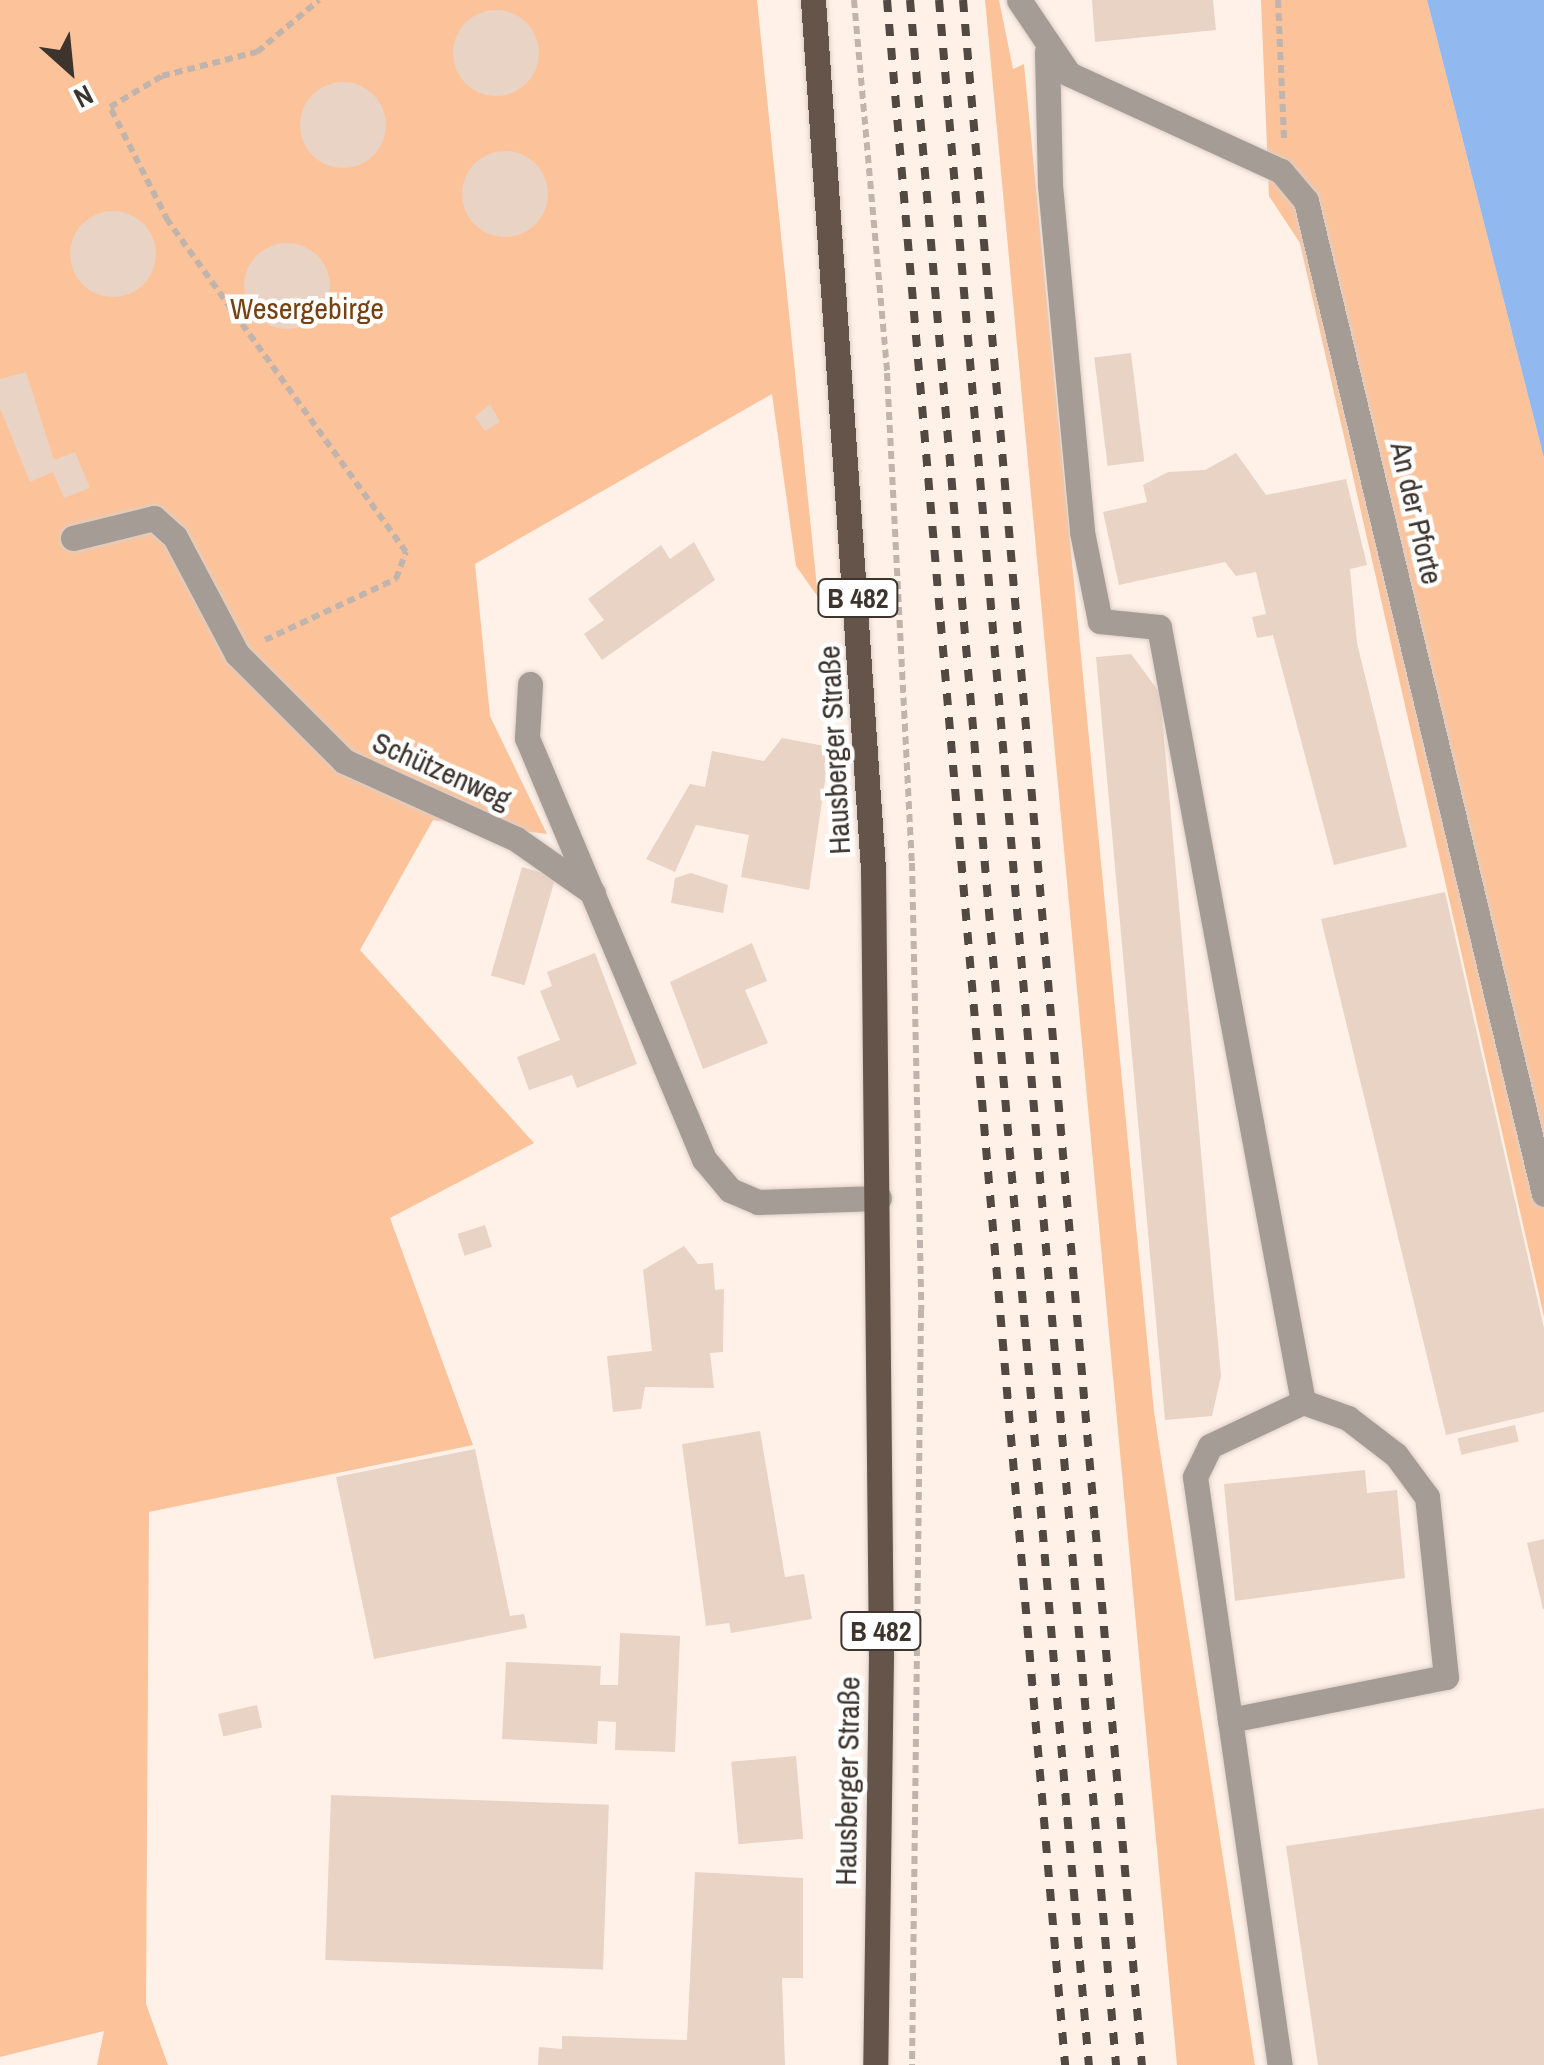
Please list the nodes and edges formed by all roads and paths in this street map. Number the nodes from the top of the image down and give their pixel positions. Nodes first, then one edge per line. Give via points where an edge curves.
1 (318, 0) edge
2 (813, 0) edge
3 (1019, 0) edge
4 (1278, 0) edge
5 (1047, 52) junction
6 (1280, 170) junction
7 (73, 538) dead end
8 (237, 654) junction
9 (530, 684) dead end
10 (592, 893) junction
11 (1544, 1194) edge
12 (879, 1198) junction
13 (1304, 1402) junction
14 (1230, 1720) junction
15 (875, 2065) edge
16 (1280, 2065) edge

1 - 8 path via 257,52 162,76 110,108 168,220 406,552 396,578
2 - 12 main road, Hausberger Straße / B 482 via 864,698
3 - 5 street
4 - 6 path
5 - 6 street via 1069,74
5 - 13 street via 1050,185 1082,532 1100,621 1158,627
6 - 11 street, An der Pforte via 1318,234
7 - 8 street, Schützenweg via 154,518 174,536
8 - 10 street, Schützenweg via 344,761 516,839
9 - 10 street via 527,738
10 - 12 street via 704,1159 730,1190 788,1204
12 - 15 main road, Hausberger Straße / B 482
13 - 14 street via 1210,1446 1196,1477
13 - 14 street via 1348,1418 1384,1446 1426,1497 1446,1677
14 - 16 street

